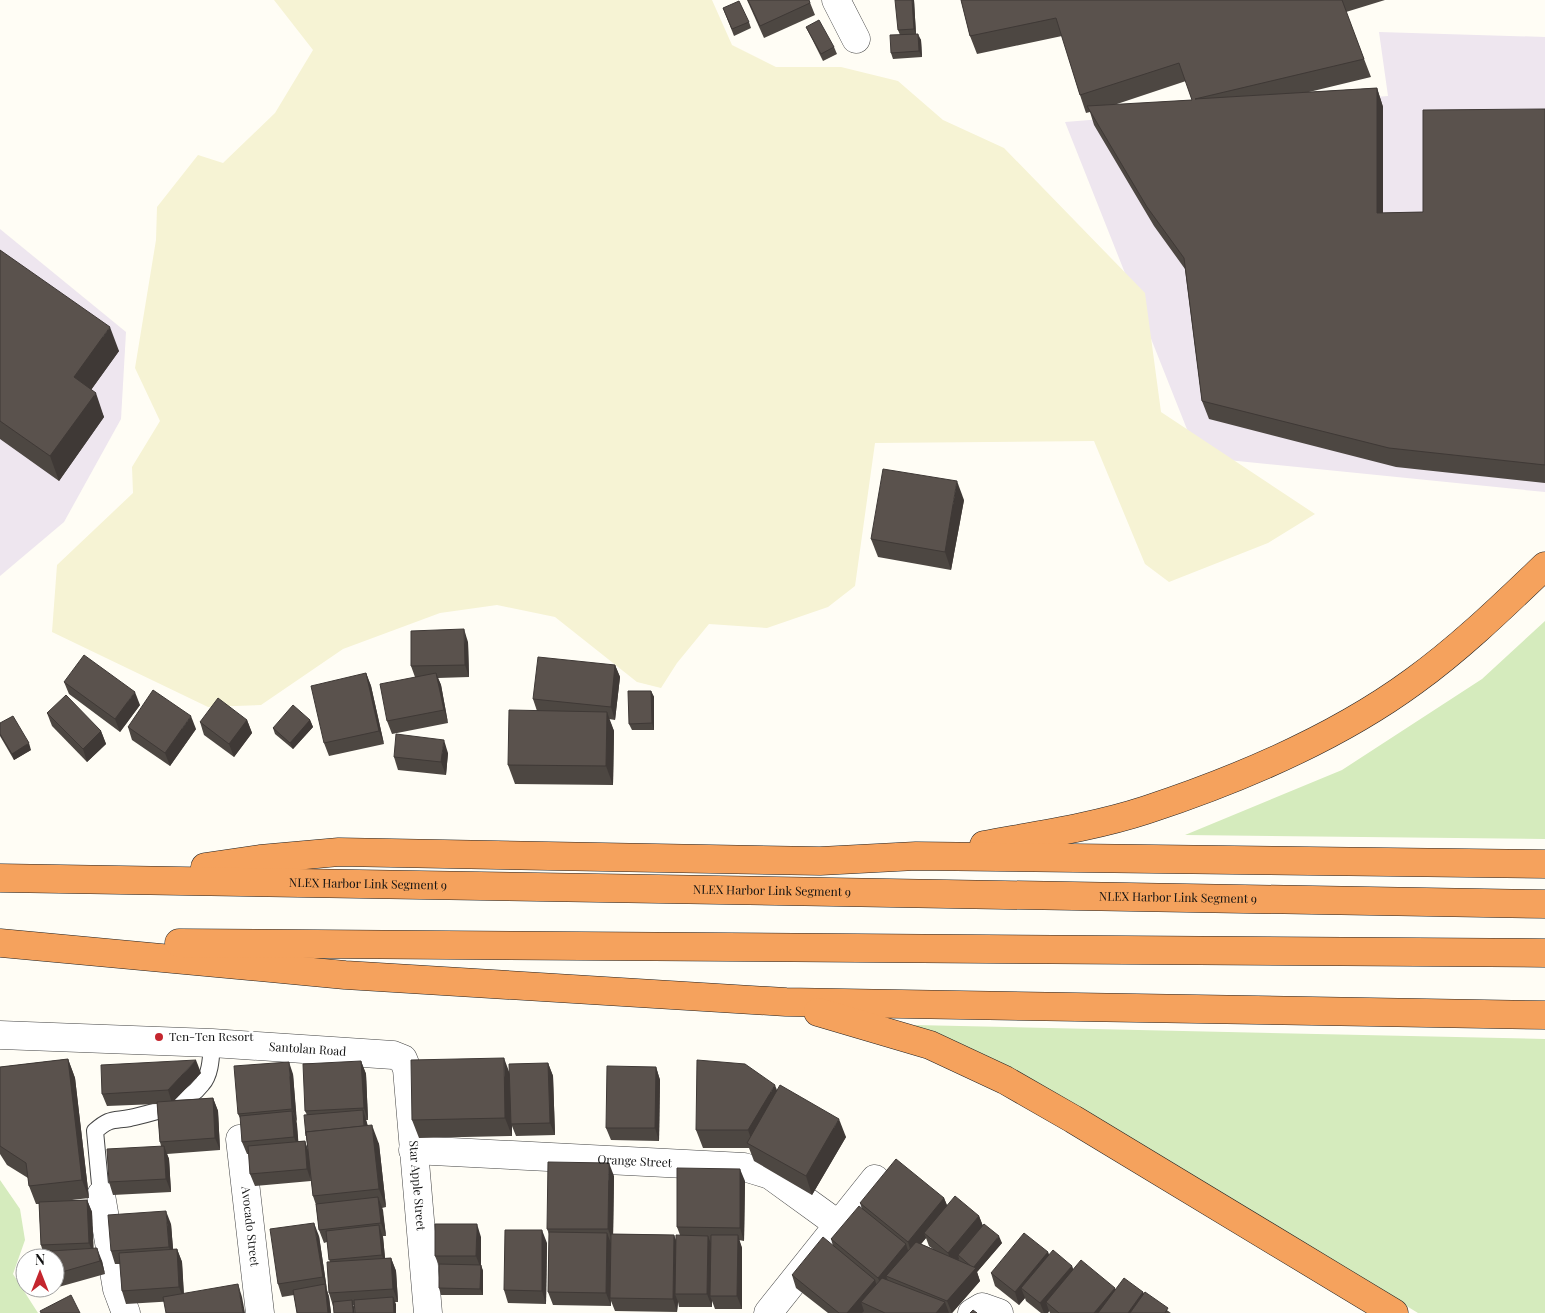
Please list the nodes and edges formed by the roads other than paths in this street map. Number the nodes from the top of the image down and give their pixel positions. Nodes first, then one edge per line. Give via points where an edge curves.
1 (836, 0) edge
2 (856, 39) dead end
3 (1545, 566) edge
4 (916, 856) junction
5 (1545, 864) edge
6 (0, 878) edge
7 (128, 879) junction
8 (1545, 904) edge
9 (0, 943) edge
10 (1545, 952) edge
11 (786, 1002) junction
12 (1545, 1015) edge
13 (0, 1035) edge
14 (212, 1043) junction
15 (403, 1059) joint
16 (240, 1139) edge
17 (413, 1150) junction
18 (875, 1179) dead end
19 (101, 1195) joint
20 (839, 1226) junction
21 (126, 1313) edge
22 (260, 1313) edge
23 (428, 1313) edge
24 (768, 1313) edge
25 (1394, 1313) edge

1 - 2 street
3 - 4 highway via 1486,622 1414,681 1351,721 1286,756 1145,810 1052,833
4 - 5 highway
4 - 7 highway via 820,861 340,852 260,859
6 - 7 highway, NLEX Harbor Link Segment 9
7 - 8 highway, NLEX Harbor Link Segment 9
9 - 10 highway
9 - 11 highway via 355,975
11 - 12 highway
11 - 25 highway via 930,1045 1005,1080
13 - 14 street, Santolan Road
14 - 15 street, Santolan Road via 393,1055
14 - 19 lane via 210,1066 203,1084 178,1105 106,1121 95,1131
15 - 17 street, Star Apple Street via 407,1069
16 - 22 street, Avocado Street
17 - 20 street, Orange Street via 744,1167 770,1175
17 - 23 street, Star Apple Street
18 - 20 street
19 - 21 street via 117,1289
20 - 24 street

